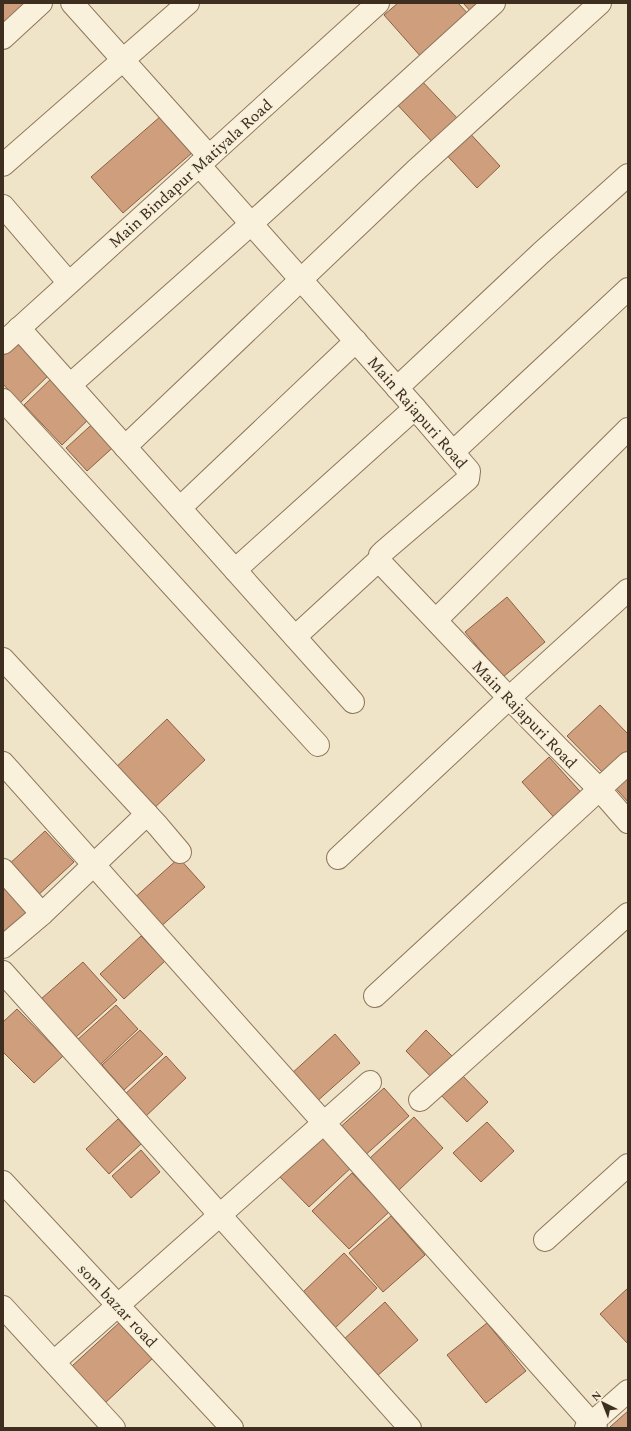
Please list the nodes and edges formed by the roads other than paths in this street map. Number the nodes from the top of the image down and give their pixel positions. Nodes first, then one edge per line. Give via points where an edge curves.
1 (41, 3) edge
2 (72, 3) edge
3 (188, 3) edge
4 (378, 3) edge
5 (494, 3) edge
6 (600, 3) edge
7 (3, 38) edge
8 (124, 60) junction
9 (204, 161) junction
10 (3, 165) edge
11 (628, 175) edge
12 (3, 206) edge
13 (251, 224) junction
14 (302, 280) junction
15 (69, 283) junction
16 (628, 289) edge
17 (19, 328) junction
18 (356, 341) junction
19 (3, 343) edge
20 (70, 385) junction
21 (397, 388) junction
22 (3, 400) edge
23 (415, 408) junction
24 (628, 429) edge
25 (125, 447) junction
26 (453, 452) junction
27 (180, 508) junction
28 (380, 559) junction
29 (235, 570) junction
30 (628, 590) edge
31 (436, 620) junction
32 (295, 637) junction
33 (3, 659) edge
34 (509, 698) junction
35 (353, 702) dead end
36 (318, 745) dead end
37 (3, 763) edge
38 (628, 763) edge
39 (600, 790) junction
40 (147, 814) junction
41 (628, 822) edge
42 (180, 852) dead end
43 (338, 858) dead end
44 (93, 865) junction
45 (3, 870) edge
46 (42, 914) junction
47 (628, 914) edge
48 (3, 947) edge
49 (3, 972) edge
50 (375, 996) dead end
51 (370, 1082) dead end
52 (420, 1100) dead end
53 (324, 1124) junction
54 (628, 1165) edge
55 (3, 1182) edge
56 (221, 1215) junction
57 (545, 1240) dead end
58 (118, 1306) junction
59 (3, 1307) edge
60 (54, 1362) junction
61 (628, 1391) edge
62 (591, 1426) edge
63 (114, 1428) edge
64 (232, 1428) edge
65 (410, 1428) edge

1 - 7 street
2 - 8 street, Main Rajapuri Road
3 - 8 street
4 - 9 street, Main Bindapur Matiyala Road
5 - 13 street
6 - 14 street via 414,171
8 - 9 street, Main Rajapuri Road
8 - 10 street
9 - 13 street, Main Rajapuri Road
9 - 15 street, Main Bindapur Matiyala Road
11 - 21 street
12 - 15 street
13 - 14 street, Main Rajapuri Road
13 - 20 street
14 - 18 street, Main Rajapuri Road
14 - 25 street
15 - 17 street, Main Bindapur Matiyala Road
16 - 26 street
17 - 19 street, Main Bindapur Matiyala Road
17 - 20 street
18 - 21 street, Main Rajapuri Road
18 - 27 street
20 - 25 street
21 - 23 street, Main Rajapuri Road
22 - 36 street
23 - 26 street, Main Rajapuri Road
23 - 29 street
24 - 31 street
25 - 27 street
26 - 28 street, Main Rajapuri Road via 470,471 468,478 384,551
27 - 29 street
28 - 31 street, Main Rajapuri Road
28 - 32 street
29 - 32 street
30 - 34 street
31 - 34 street, Main Rajapuri Road
32 - 35 street
33 - 40 street
34 - 39 street, Main Rajapuri Road
34 - 43 street
37 - 44 street
38 - 39 street
39 - 41 street, Main Rajapuri Road
39 - 50 street
40 - 42 street
40 - 44 street
44 - 46 street
44 - 53 street
45 - 46 street
46 - 48 street
47 - 52 street
49 - 56 street
51 - 53 street
53 - 56 street
53 - 62 street
54 - 57 street
55 - 58 street, som bazar road
56 - 58 street
56 - 65 street
58 - 60 street
58 - 64 street, som bazar road
59 - 60 street
60 - 63 street
61 - 62 street

